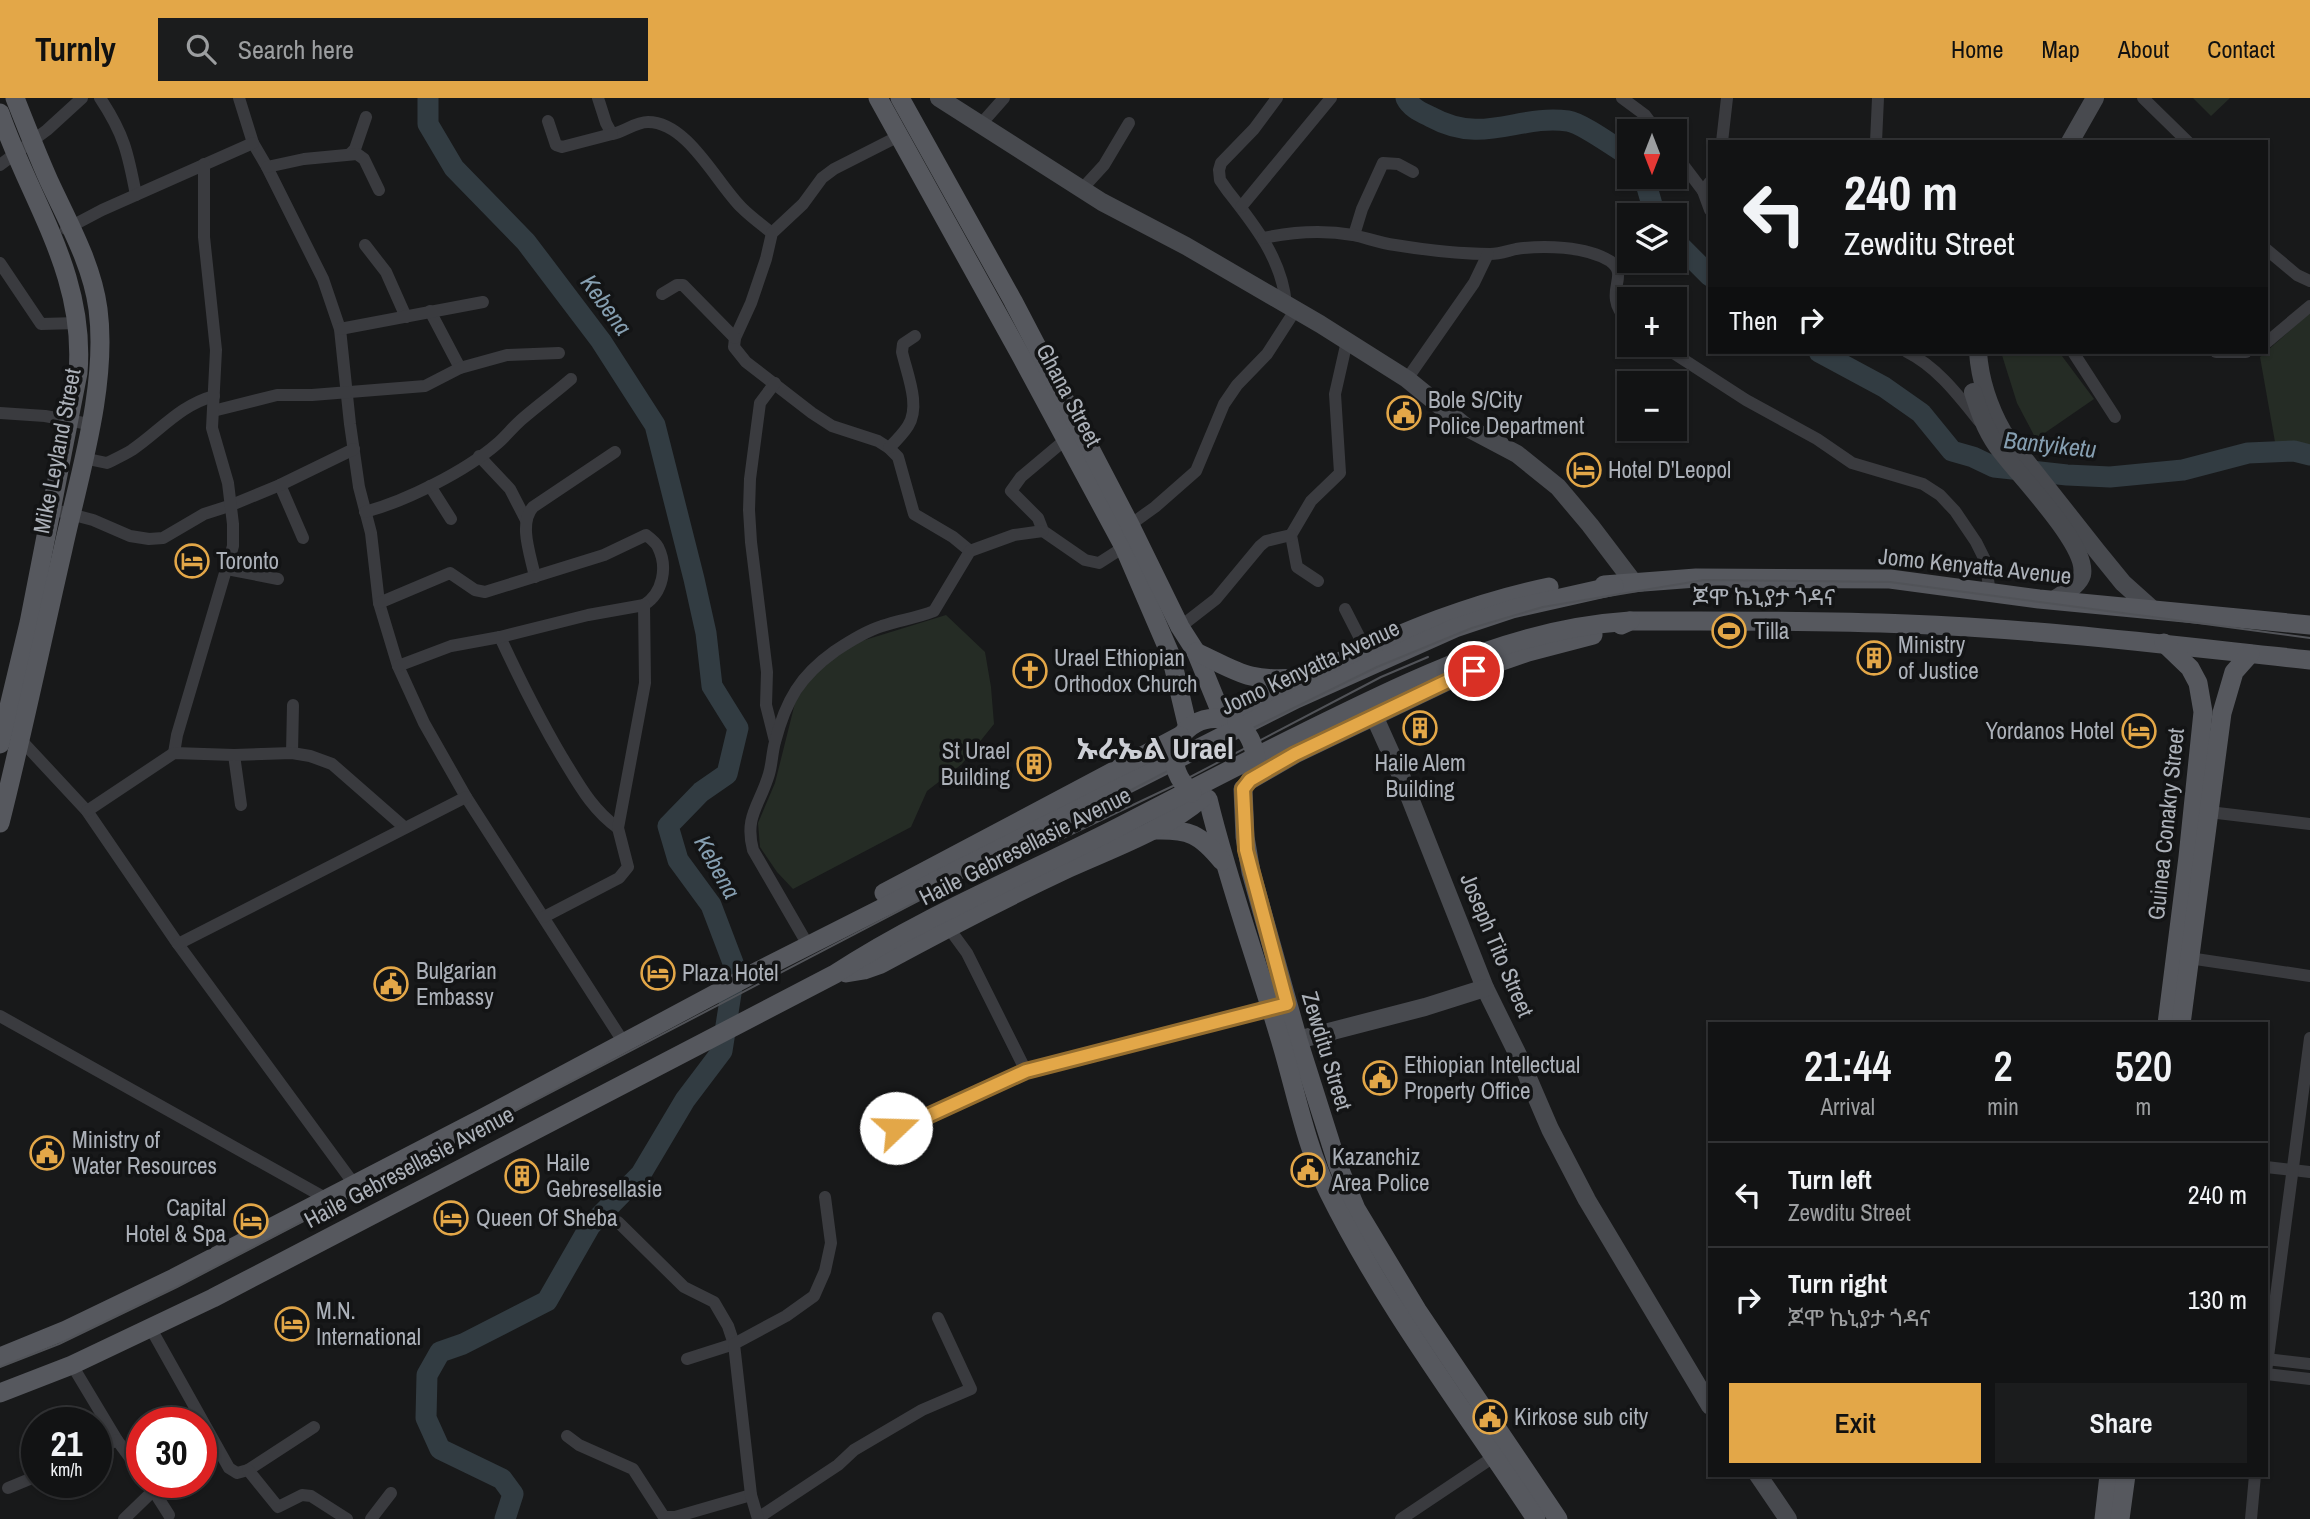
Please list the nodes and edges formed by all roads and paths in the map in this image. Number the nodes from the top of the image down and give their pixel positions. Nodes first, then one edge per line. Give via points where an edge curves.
1 (15, 98) edge
2 (82, 98) edge
3 (100, 98) edge
4 (239, 98) edge
5 (598, 98) edge
6 (878, 98) edge
7 (939, 98) edge
8 (1004, 98) edge
9 (1277, 98) edge
10 (1331, 98) edge
11 (1622, 98) edge
12 (1727, 98) edge
13 (1878, 98) edge
14 (2081, 98) edge
15 (2095, 98) edge
16 (2143, 98) edge
17 (902, 99) edge
18 (0, 113) edge
19 (366, 117) dead end
20 (1648, 119) edge
21 (548, 121) dead end
22 (1129, 123) dead end
23 (981, 124) junction
24 (612, 134) junction
25 (899, 136) junction
26 (31, 140) junction
27 (1723, 140) edge
28 (1876, 140) edge
29 (2059, 140) edge
30 (2071, 140) edge
31 (2186, 140) edge
32 (253, 143) junction
33 (350, 154) junction
34 (7, 159) edge
35 (204, 164) junction
36 (1687, 166) edge
37 (267, 167) junction
38 (1413, 172) dead end
39 (1706, 186) edge
40 (379, 190) dead end
41 (1082, 190) junction
42 (136, 195) junction
43 (1241, 208) junction
44 (72, 225) junction
45 (772, 233) junction
46 (1354, 235) junction
47 (53, 236) junction
48 (1263, 238) junction
49 (365, 245) dead end
50 (2268, 251) edge
51 (1488, 254) junction
52 (0, 263) edge
53 (2310, 281) edge
54 (662, 294) dead end
55 (484, 302) dead end
56 (1617, 304) edge
57 (2310, 306) edge
58 (1291, 307) junction
59 (430, 311) junction
60 (407, 317) junction
61 (78, 323) junction
62 (340, 330) junction
63 (915, 336) dead end
64 (735, 338) junction
65 (1348, 341) junction
66 (2268, 341) edge
67 (559, 353) dead end
68 (1910, 354) edge
69 (1967, 354) edge
70 (1978, 354) edge
71 (2074, 354) edge
72 (1680, 357) edge
73 (460, 368) junction
74 (571, 379) dead end
75 (1407, 379) junction
76 (775, 383) junction
77 (348, 391) junction
78 (214, 396) junction
79 (213, 411) junction
80 (0, 413) edge
81 (2115, 417) dead end
82 (68, 420) junction
83 (89, 424) junction
84 (1995, 431) junction
85 (1065, 440) junction
86 (889, 448) junction
87 (354, 449) junction
88 (615, 452) dead end
89 (480, 456) junction
90 (83, 458) junction
91 (280, 485) junction
92 (430, 486) junction
93 (229, 506) junction
94 (51, 509) junction
95 (2056, 510) junction
96 (365, 512) junction
97 (71, 513) junction
98 (451, 519) dead end
99 (526, 520) junction
100 (1130, 525) junction
101 (1043, 531) junction
102 (1291, 535) junction
103 (303, 538) dead end
104 (1124, 547) junction
105 (970, 551) junction
106 (227, 569) junction
107 (535, 577) junction
108 (278, 579) dead end
109 (1318, 581) dead end
110 (1624, 584) junction
111 (1990, 593) junction
112 (2054, 600) junction
113 (379, 603) junction
114 (644, 605) junction
115 (1345, 609) dead end
116 (2152, 609) junction
117 (1630, 621) junction
118 (2310, 625) edge
119 (1180, 627) junction
120 (500, 637) junction
121 (2164, 643) junction
122 (1366, 650) junction
123 (1196, 652) junction
124 (2250, 654) junction
125 (2310, 660) edge
126 (398, 667) junction
127 (1307, 678) junction
128 (293, 705) dead end
129 (2213, 712) junction
130 (1375, 718) junction
131 (1229, 720) junction
132 (2, 731) edge
133 (1181, 737) junction
134 (20, 739) junction
135 (775, 741) junction
136 (174, 753) junction
137 (292, 753) junction
138 (234, 755) junction
139 (1246, 784) junction
140 (1201, 796) junction
141 (466, 797) junction
142 (241, 805) dead end
143 (1, 811) edge
144 (87, 811) junction
145 (2209, 812) junction
146 (2310, 824) edge
147 (404, 827) junction
148 (618, 828) junction
149 (1151, 830) junction
150 (2196, 859) junction
151 (1225, 864) junction
152 (544, 917) junction
153 (948, 927) junction
154 (812, 943) junction
155 (178, 944) junction
156 (2189, 958) junction
157 (760, 970) joint
158 (835, 974) junction
159 (2310, 975) edge
160 (1485, 988) junction
161 (1279, 1007) junction
162 (0, 1016) edge
163 (2167, 1022) edge
164 (2181, 1022) edge
165 (2310, 1038) edge
166 (1290, 1042) junction
167 (624, 1044) junction
168 (1026, 1071) junction
169 (896, 1128) dead end
170 (2268, 1167) edge
171 (2292, 1170) junction
172 (2310, 1172) edge
173 (354, 1184) junction
174 (825, 1197) dead end
175 (327, 1199) junction
176 (618, 1222) dead end
177 (938, 1318) dead end
178 (150, 1327) junction
179 (734, 1344) junction
180 (0, 1357) edge
181 (2268, 1358) edge
182 (687, 1359) dead end
183 (2310, 1364) edge
184 (72, 1365) junction
185 (2268, 1366) edge
186 (2268, 1366) edge
187 (2310, 1379) edge
188 (0, 1392) edge
189 (1708, 1402) edge
190 (314, 1427) dead end
191 (567, 1436) dead end
192 (117, 1440) junction
193 (112, 1442) edge
194 (1502, 1451) junction
195 (126, 1452) edge
196 (248, 1470) junction
197 (1759, 1477) edge
198 (2255, 1477) edge
199 (21, 1483) edge
200 (2116, 1484) edge
201 (8, 1488) dead end
202 (391, 1493) dead end
203 (751, 1495) junction
204 (141, 1498) edge
205 (158, 1498) edge
206 (169, 1516) dead end
207 (124, 1519) edge
208 (347, 1519) edge
209 (371, 1519) edge
210 (758, 1519) edge
211 (1401, 1519) edge
212 (1536, 1519) edge
213 (1558, 1519) edge
214 (1788, 1519) edge
215 (2104, 1519) edge
216 (2120, 1519) edge
217 (2251, 1519) edge

1 - 26 main road, Mike Leyland Street
2 - 26 street
3 - 42 street via 119,126
4 - 32 street
5 - 24 street
6 - 25 main road, Ghana Street
7 - 23 main road
8 - 23 street
9 - 43 street via 1221,163 1220,180
10 - 43 street
11 - 20 street
12 - 27 street
13 - 28 street
14 - 29 main road
15 - 30 main road
16 - 31 street
17 - 100 main road, Ghana Street
18 - 34 main road, Mike Leyland Street
19 - 33 street
21 - 24 street via 556,145 562,147
22 - 41 street via 1104,165
23 - 41 main road
24 - 45 street via 650,122 677,134 700,153 742,208
25 - 45 street via 822,178
25 - 85 main road, Ghana Street
26 - 34 street
26 - 44 main road, Mike Leyland Street
32 - 35 street
32 - 37 street
33 - 37 street
33 - 40 street via 364,159
34 - 47 main road, Mike Leyland Street
35 - 42 street
35 - 78 street via 204,237 216,350
36 - 39 street
37 - 62 street via 323,279
38 - 46 street via 1383,163
41 - 58 main road
42 - 44 street
43 - 48 street
44 - 47 street
44 - 83 main road, Mike Leyland Street via 98,307 98,378
45 - 64 street
46 - 48 street via 1306,233
46 - 51 street via 1393,245
47 - 61 main road, Mike Leyland Street via 70,281
48 - 58 street
49 - 60 street via 386,272
50 - 53 street
51 - 56 street via 1544,248 1607,259 1619,274
51 - 75 street via 1474,283
52 - 61 street via 41,324
54 - 64 street via 683,285
55 - 59 street
57 - 66 street
58 - 65 main road
58 - 100 street via 1267,354 1224,404 1196,471
59 - 60 street
59 - 73 street
60 - 62 street
61 - 82 main road, Mike Leyland Street via 78,373
62 - 77 street
63 - 86 street via 903,344 902,352 913,414
64 - 76 street via 737,354
65 - 75 main road
65 - 102 street via 1335,394 1340,472 1311,501
67 - 73 street via 507,355
68 - 84 street via 1926,363
69 - 84 main road via 1973,392
70 - 84 main road
71 - 81 street
72 - 111 street via 1852,463 1923,484 1940,495 1976,542 1985,560
73 - 77 street via 425,386
74 - 89 street
75 - 110 main road via 1447,414 1507,447 1558,487 1590,525
76 - 86 street via 812,414
76 - 135 street via 760,403 750,479 766,705
77 - 79 street via 277,395
77 - 87 street
78 - 79 street
78 - 90 street via 196,401 107,463
79 - 93 street via 212,428 228,483
80 - 82 street
82 - 83 street
82 - 94 main road, Mike Leyland Street
83 - 90 main road, Mike Leyland Street
84 - 95 main road
85 - 101 street via 1021,477 1011,492 1038,519
85 - 104 main road, Ghana Street
86 - 105 street via 898,457 914,514
87 - 91 street
87 - 96 street
88 - 99 street via 533,507
89 - 92 street
89 - 99 street via 510,489
90 - 97 main road, Mike Leyland Street
91 - 93 street
91 - 103 street
92 - 96 street
92 - 98 street
93 - 97 street via 204,514 163,538 149,540
93 - 106 street via 233,546
94 - 97 street
94 - 132 main road, Mike Leyland Street
95 - 112 main road via 2072,539 2082,574 2079,583
95 - 116 main road
96 - 113 street
97 - 134 main road, Mike Leyland Street
99 - 107 street
100 - 119 main road, Ghana Street
101 - 104 street via 1094,563
101 - 105 street via 1014,535
102 - 109 street via 1297,567
102 - 119 street via 1266,541 1216,599
104 - 133 main road, Ghana Street via 1171,656
105 - 135 street via 934,611 880,626 814,666 790,700
106 - 108 street
106 - 136 street
107 - 113 street via 485,592 450,573
107 - 114 street via 604,555 646,534 658,546 662,579 654,599
110 - 111 main road, Jomo Kenyatta Avenue via 1696,578 1890,579
110 - 122 main road via 1570,584 1513,595 1415,627
110 - 154 main road, Jomo Kenyatta Avenue via 1512,610 1379,660
111 - 112 main road, Jomo Kenyatta Avenue
112 - 116 main road, Jomo Kenyatta Avenue
113 - 126 street
114 - 120 street
114 - 148 street via 645,683
115 - 122 street
116 - 118 main road, Jomo Kenyatta Avenue
117 - 121 main road, ጆሞ ኬኒያታ ጎዳና via 1908,624
117 - 130 main road, ጆሞ ኬኒያታ ጎዳና via 1456,677
117 - 158 main road, Haile Gebresellasie Avenue via 1564,628 1467,656 1420,676 968,900
119 - 123 main road, Ghana Street
120 - 126 street via 451,646
120 - 148 street via 586,797
121 - 124 main road, ጆሞ ኬኒያታ ጎዳና
121 - 129 main road, Guinea Conakry Street via 2190,668
122 - 127 main road
123 - 127 main road via 1248,677
123 - 131 main road, Ghana Street
124 - 125 main road, ጆሞ ኬኒያታ ጎዳና
124 - 129 main road, Guinea Conakry Street via 2234,672
126 - 141 street
127 - 131 main road
128 - 137 street
129 - 145 main road, Guinea Conakry Street
129 - 150 main road, Guinea Conakry Street
130 - 139 main road, ጆሞ ኬኒያታ ጎዳና via 1295,754
130 - 160 main road, Joseph Tito Street
131 - 133 main road via 1198,721
131 - 139 main road, bridge via 1247,731 1254,745 1256,758
133 - 140 main road, bridge via 1176,772 1182,783
133 - 154 main road, Haile Gebresellasie Avenue via 832,920
134 - 143 main road, Mike Leyland Street
134 - 144 street
135 - 154 street via 750,822 750,838 753,850
136 - 138 street
136 - 144 street
137 - 138 street
137 - 147 street via 332,764
138 - 142 street
139 - 140 main road via 1233,796
139 - 161 main road, Zewditu Street via 1246,850
140 - 149 main road, Haile Gebresellasie Avenue via 1189,809
140 - 151 main road, Zewditu Street
141 - 147 street
141 - 152 street
144 - 155 street
145 - 146 street
145 - 150 main road, Guinea Conakry Street
147 - 155 street
148 - 152 street via 628,867 625,873
149 - 151 main road via 1191,833
149 - 153 main road, Haile Gebresellasie Avenue
150 - 156 main road, Guinea Conakry Street
150 - 163 main road, Guinea Conakry Street
151 - 161 main road, Zewditu Street
152 - 167 street
153 - 158 main road, Haile Gebresellasie Avenue via 881,964
153 - 168 street via 967,953
154 - 157 main road, Jomo Kenyatta Avenue
155 - 173 street
156 - 159 street
156 - 164 main road, Guinea Conakry Street
157 - 167 main road, Haile Gebresellasie Avenue
158 - 178 main road, Haile Gebresellasie Avenue
160 - 166 main road
160 - 189 main road, Joseph Tito Street via 1587,1200
161 - 166 main road, Zewditu Street
161 - 168 street
162 - 175 street
165 - 171 street
166 - 194 main road, Zewditu Street via 1356,1209
167 - 173 main road, Haile Gebresellasie Avenue
168 - 169 street
170 - 171 street
171 - 172 street
171 - 181 street
173 - 175 main road, Haile Gebresellasie Avenue
174 - 179 street via 831,1243 814,1297
175 - 180 main road, Haile Gebresellasie Avenue via 174,1278
176 - 179 street via 684,1287 714,1302
177 - 210 street via 971,1390 922,1410 854,1450
178 - 184 main road, Haile Gebresellasie Avenue
178 - 196 street via 229,1468 237,1473
179 - 182 street
179 - 203 street
183 - 185 street
184 - 188 main road, Haile Gebresellasie Avenue
184 - 192 street
186 - 187 street
190 - 196 street
191 - 203 street via 634,1469 664,1517
192 - 193 street
192 - 195 street
194 - 211 street
194 - 212 main road, Zewditu Street
194 - 213 main road, Zewditu Street
196 - 208 street via 278,1507 302,1495 311,1496
197 - 214 main road
198 - 217 street
199 - 201 street
200 - 215 main road
200 - 216 main road
202 - 209 street
203 - 210 street
204 - 207 street
205 - 206 street

